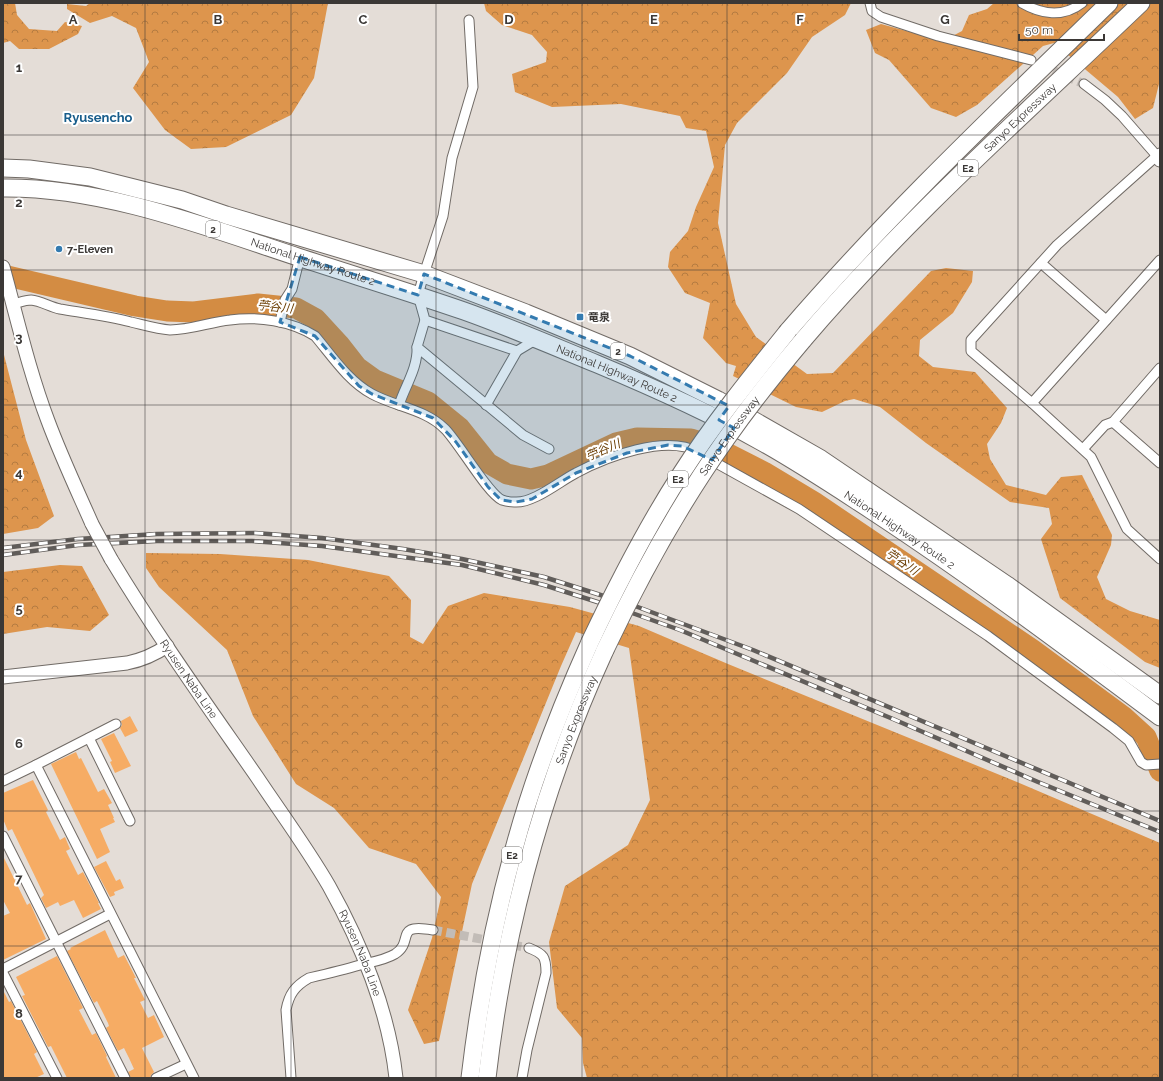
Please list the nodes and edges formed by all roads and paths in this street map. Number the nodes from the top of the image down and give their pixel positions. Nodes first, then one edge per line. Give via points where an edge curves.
1 (870, 3) edge
2 (1022, 3) edge
3 (1082, 3) edge
4 (1109, 3) edge
5 (1140, 3) edge
6 (469, 20) dead end
7 (1031, 60) tunnel mouth
8 (1084, 84) tunnel mouth
9 (1159, 156) edge
10 (3, 168) edge
11 (3, 188) edge
12 (300, 257) junction
13 (1160, 260) edge
14 (1041, 263) junction
15 (3, 267) edge
16 (424, 274) junction
17 (418, 295) junction
18 (13, 304) junction
19 (280, 320) junction
20 (425, 320) junction
21 (1106, 320) junction
22 (537, 339) junction
23 (417, 347) junction
24 (517, 351) junction
25 (1160, 369) edge
26 (400, 403) junction
27 (1032, 403) junction
28 (486, 405) junction
29 (1114, 422) junction
30 (550, 449) dead end
31 (1083, 449) junction
32 (1160, 463) edge
33 (1160, 559) edge
34 (167, 646) junction
35 (3, 677) edge
36 (1160, 695) edge
37 (1160, 717) edge
38 (116, 724) dead end
39 (89, 738) junction
40 (36, 764) junction
41 (1160, 764) edge
42 (3, 782) edge
43 (130, 821) dead end
44 (3, 836) edge
45 (110, 914) junction
46 (433, 930) tunnel mouth
47 (56, 941) junction
48 (529, 948) tunnel mouth
49 (367, 964) junction
50 (3, 969) edge
51 (3, 973) edge
52 (186, 1064) junction
53 (56, 1078) edge
54 (125, 1078) edge
55 (156, 1078) edge
56 (194, 1078) edge
57 (291, 1078) edge
58 (396, 1078) edge
59 (470, 1078) edge
60 (487, 1078) edge
61 (522, 1078) edge

1 - 7 street via 872,11 882,17 938,36
2 - 3 street via 1037,11 1051,13 1067,11
4 - 59 highway, Sanyo Expressway / E2, bridge via 922,187 788,331 739,393 655,516 590,642 557,719 529,799 488,956
5 - 60 highway, Sanyo Expressway / E2, bridge via 1002,134 828,310 763,389 695,485 646,567 605,650 572,726 529,856 505,959
6 - 16 street via 473,88 452,158 443,216
8 - 9 street via 1122,116
9 - 14 street via 1057,245
10 - 16 highway, National Highway Route 2 / 2 via 60,172 120,184 182,200
11 - 12 highway, National Highway Route 2 / 2 via 35,188 108,200
12 - 17 highway, National Highway Route 2 / 2
12 - 19 street via 292,289 285,300
13 - 21 street
14 - 21 street
14 - 27 street via 971,340 972,351
15 - 18 main road, Ryusen Naba Line
16 - 17 street
16 - 36 highway, National Highway Route 2 / 2 via 630,356 768,428 821,459 909,518
17 - 20 street
17 - 22 highway, National Highway Route 2 / 2
18 - 19 street via 30,300 170,330 230,320
18 - 34 main road, Ryusen Naba Line, bridge via 32,372 65,465 111,559
19 - 26 street via 315,336 359,386 372,394
20 - 23 street
20 - 24 street
21 - 27 street
22 - 24 street
22 - 37 highway, National Highway Route 2 / 2 via 686,403 759,440 818,475 1001,598
23 - 26 street via 418,355
23 - 28 street
24 - 28 street
25 - 29 street
26 - 41 street via 433,418 445,429 488,487 501,500 516,502 532,499 598,462 627,452 668,446 682,446 694,450 799,509 988,636 1114,728 1129,741 1141,762 1146,765
27 - 31 street
28 - 30 street via 523,435
29 - 31 street via 1105,425
29 - 32 street
31 - 33 street via 1091,457 1127,530
34 - 35 main road via 156,654 127,663
34 - 49 main road, Ryusen Naba Line via 328,884
38 - 39 street
39 - 40 street
39 - 43 street
40 - 42 street
40 - 45 street
44 - 47 street
45 - 47 street
45 - 52 street
46 - 49 street via 413,928 408,932 402,949
47 - 50 street
47 - 54 street
48 - 61 street via 543,956 546,961 546,973
49 - 57 street via 309,978 292,991 286,1010
49 - 58 main road, Ryusen Naba Line via 382,1011
51 - 53 street
52 - 55 street
52 - 56 street

